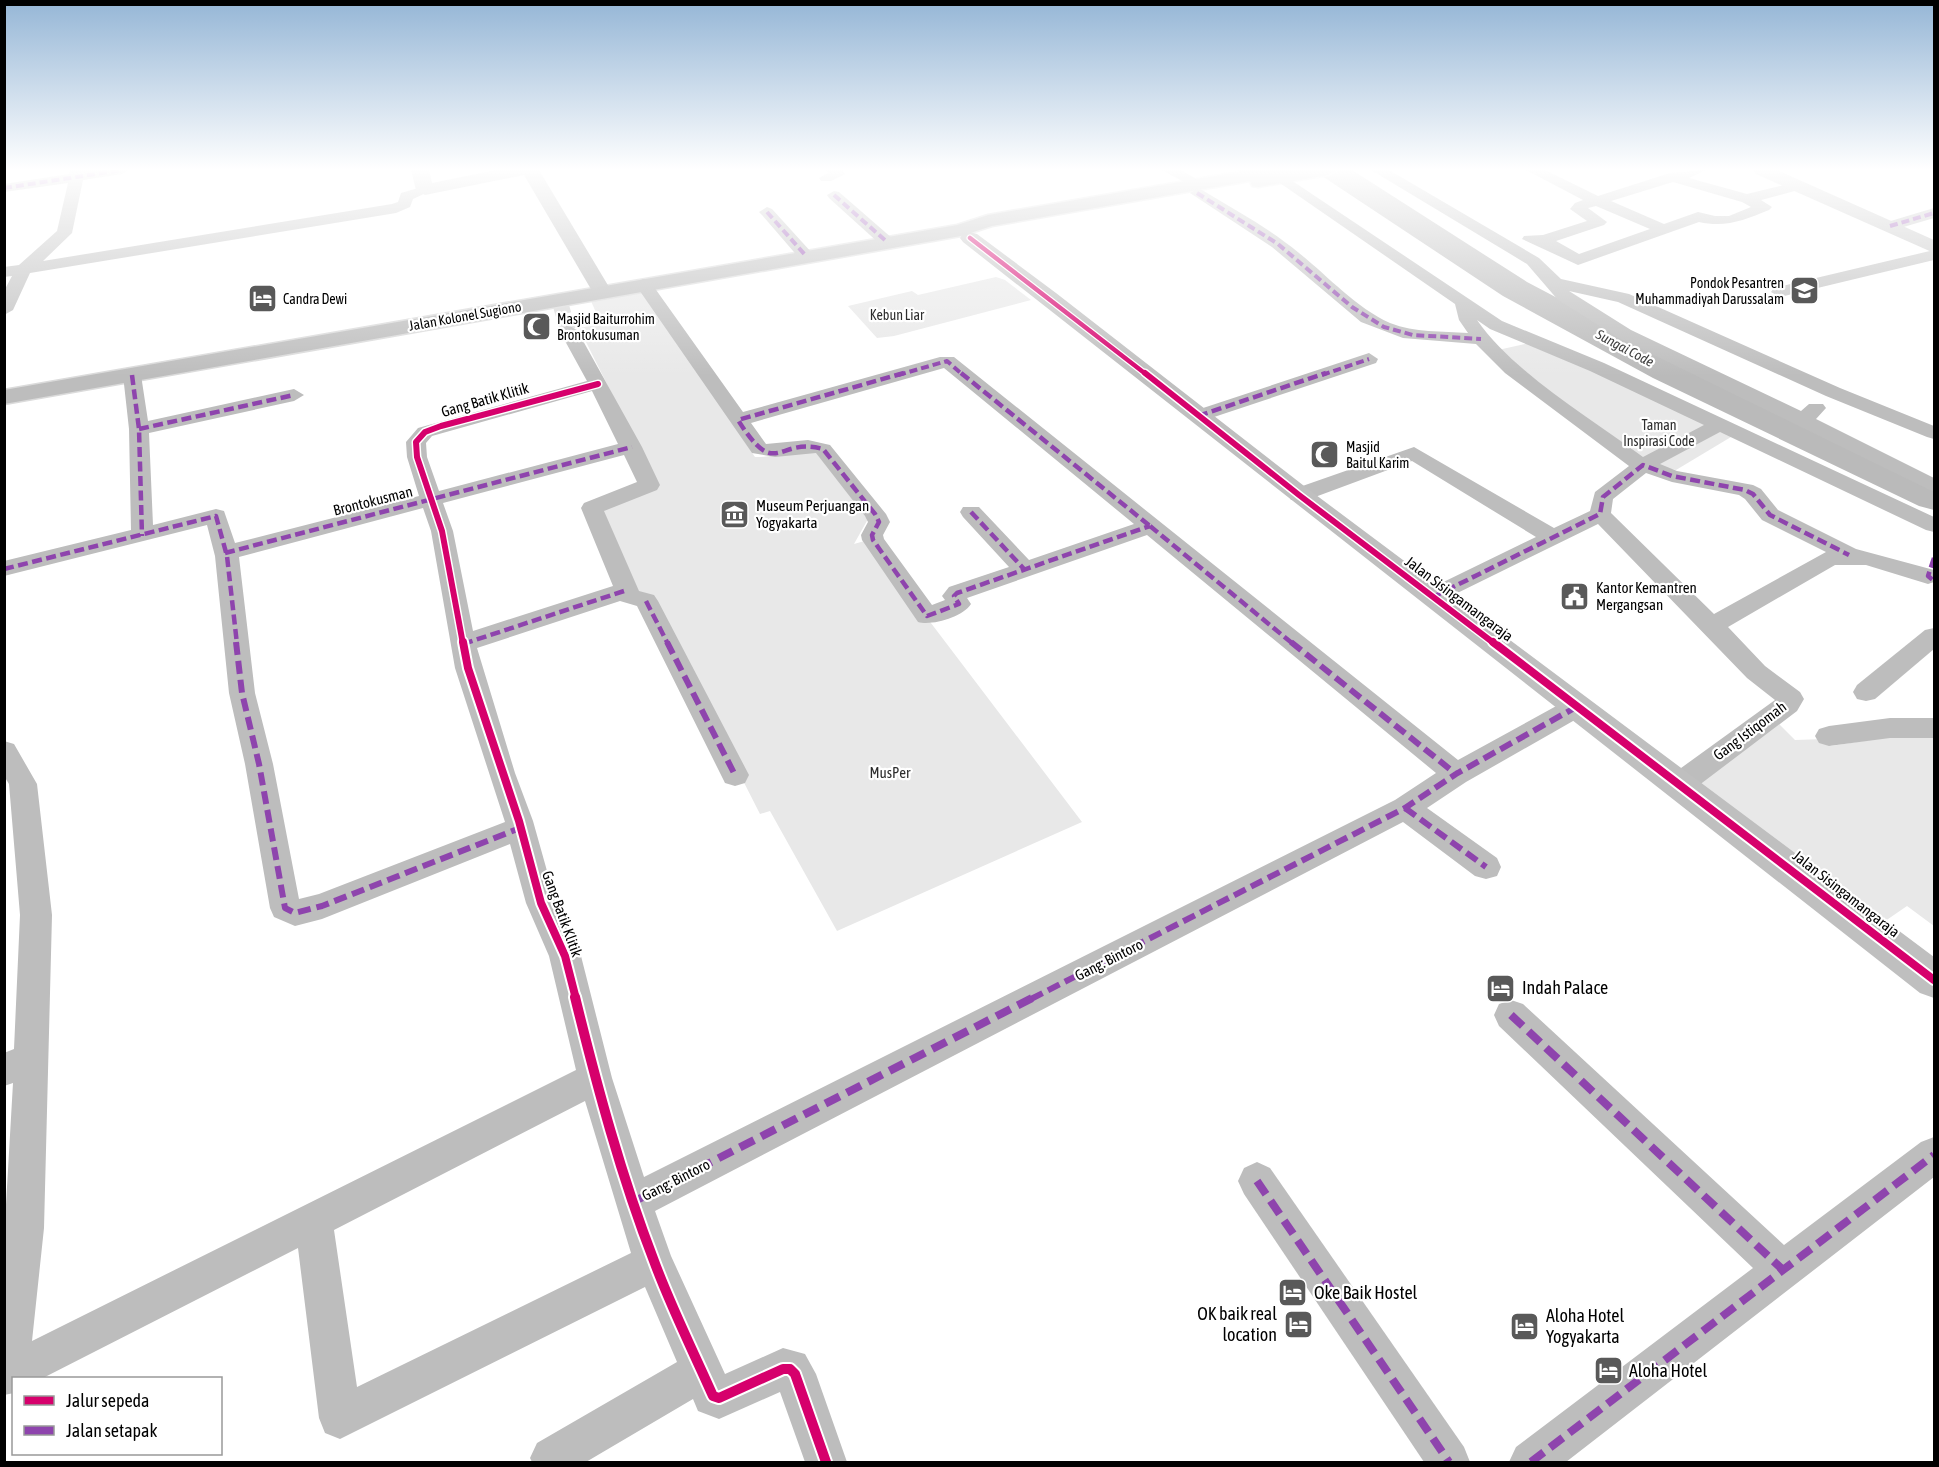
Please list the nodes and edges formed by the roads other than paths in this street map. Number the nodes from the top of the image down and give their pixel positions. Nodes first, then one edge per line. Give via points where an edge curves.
1 (58, 238) edge
2 (213, 238) edge
3 (570, 238) edge
4 (790, 238) edge
5 (882, 238) edge
6 (921, 238) edge
7 (971, 238) edge
8 (1269, 238) edge
9 (1373, 238) edge
10 (1495, 238) edge
11 (1546, 238) edge
12 (1642, 238) edge
13 (1915, 238) edge
14 (1541, 240) junction
15 (886, 242) junction
16 (1501, 242) junction
17 (1934, 248) edge
18 (806, 256) junction
19 (23, 270) junction
20 (4, 272) edge
21 (1555, 283) junction
22 (643, 284) junction
23 (602, 292) junction
24 (1780, 292) dead end
25 (1461, 300) junction
26 (4, 310) edge
27 (568, 330) tunnel mouth
28 (1481, 339) junction
29 (1369, 360) dead end
30 (132, 375) junction
31 (598, 384) junction
32 (1833, 392) junction
33 (294, 395) dead end
34 (4, 397) edge
35 (1198, 416) junction
36 (738, 420) junction
37 (1803, 420) junction
38 (1720, 424) junction
39 (139, 429) junction
40 (1935, 433) edge
41 (632, 447) junction
42 (1643, 465) junction
43 (1935, 486) edge
44 (1299, 495) junction
45 (434, 501) junction
46 (971, 512) dead end
47 (1600, 514) junction
48 (1935, 525) edge
49 (1151, 526) junction
50 (142, 536) junction
51 (1553, 537) junction
52 (225, 554) junction
53 (1849, 555) junction
54 (4, 569) edge
55 (1024, 569) junction
56 (1932, 572) edge
57 (627, 590) junction
58 (1433, 597) junction
59 (1713, 624) junction
60 (1935, 636) edge
61 (462, 644) junction
62 (1866, 692) dead end
63 (1578, 706) junction
64 (1935, 728) edge
65 (1829, 736) dead end
66 (4, 751) edge
67 (1456, 774) junction
68 (735, 775) dead end
69 (1680, 784) junction
70 (1405, 808) junction
71 (520, 828) junction
72 (1486, 867) dead end
73 (1935, 980) edge
74 (1511, 1015) dead end
75 (18, 1064) edge
76 (596, 1078) junction
77 (1935, 1155) edge
78 (1257, 1181) dead end
79 (633, 1202) junction
80 (314, 1222) junction
81 (654, 1262) junction
82 (1783, 1270) junction
83 (701, 1371) junction
84 (552, 1458) dead end
85 (826, 1462) edge
86 (1449, 1462) edge
87 (1531, 1462) edge

1 - 19 street
2 - 19 street
3 - 23 main road
4 - 18 street
5 - 15 street
6 - 15 main road, Jalan Kolonel Sugiono
7 - 35 main road, Jalan Sisingamangaraja
8 - 28 street via 1318,276 1340,300 1374,322 1403,333
9 - 25 street
10 - 16 street
11 - 14 street
12 - 14 street via 1582,264
13 - 17 main road
14 - 16 street
15 - 18 main road, Jalan Kolonel Sugiono
16 - 21 street via 1538,264
17 - 24 street
18 - 22 main road, Jalan Kolonel Sugiono
19 - 20 street
19 - 26 street
21 - 32 street via 1623,298
21 - 37 street via 1558,293 1584,312
22 - 23 main road, Jalan Kolonel Sugiono
22 - 36 street
23 - 30 main road, Jalan Kolonel Sugiono
25 - 28 street
25 - 38 street via 1510,333 1597,367
27 - 31 street
28 - 42 street via 1512,369
29 - 35 street
30 - 34 main road, Jalan Kolonel Sugiono
30 - 39 street
31 - 41 street
31 - 45 street, Gang Batik Klitik via 425,432 416,442 417,457
32 - 37 street
32 - 40 street
33 - 39 street
35 - 44 main road, Jalan Sisingamangaraja
36 - 49 street via 947,361
36 - 55 street via 759,449 769,453 811,445 823,449 876,514 879,522 873,540 927,616 959,604 954,596 957,593
37 - 43 street
38 - 42 street
38 - 48 street
39 - 50 street
41 - 45 street, Brontokusman
41 - 57 street via 649,485 592,508
42 - 47 street via 1603,497
42 - 53 street via 1672,476 1745,490 1770,515
44 - 51 street via 1413,453
44 - 58 main road, Jalan Sisingamangaraja
45 - 52 street, Brontokusman
45 - 61 street, Gang Batik Klitik
46 - 55 street
47 - 51 street
47 - 59 street
49 - 55 street
49 - 67 street
50 - 52 street via 216,516
50 - 54 street
51 - 58 street
52 - 71 street via 242,693 285,908 295,913 322,906
53 - 56 street
53 - 59 street via 1828,559
57 - 61 street
57 - 68 street via 629,596 646,601
58 - 63 main road, Jalan Sisingamangaraja
59 - 69 street, Gang Istiqomah via 1756,672 1791,699
60 - 62 street
61 - 71 street, Gang Batik Klitik
63 - 67 street, Gang: Bintoro
63 - 69 main road, Jalan Sisingamangaraja
64 - 65 street via 1890,728
66 - 75 street via 22,784 36,915
67 - 70 street, Gang: Bintoro
69 - 73 main road, Jalan Sisingamangaraja
70 - 72 street
70 - 79 street, Gang: Bintoro
71 - 76 street, Gang Batik Klitik via 541,903 565,956
74 - 82 street
75 - 80 street via 25,1228 7,1375
76 - 79 street, Gang Batik Klitik
76 - 80 street
77 - 82 street
78 - 86 street
79 - 81 street, Gang Batik Klitik
80 - 81 street via 340,1418
81 - 83 street, Gang Batik Klitik
82 - 87 street
83 - 84 street
83 - 85 street, Gang Batik Klitik via 710,1391 719,1398 790,1369

